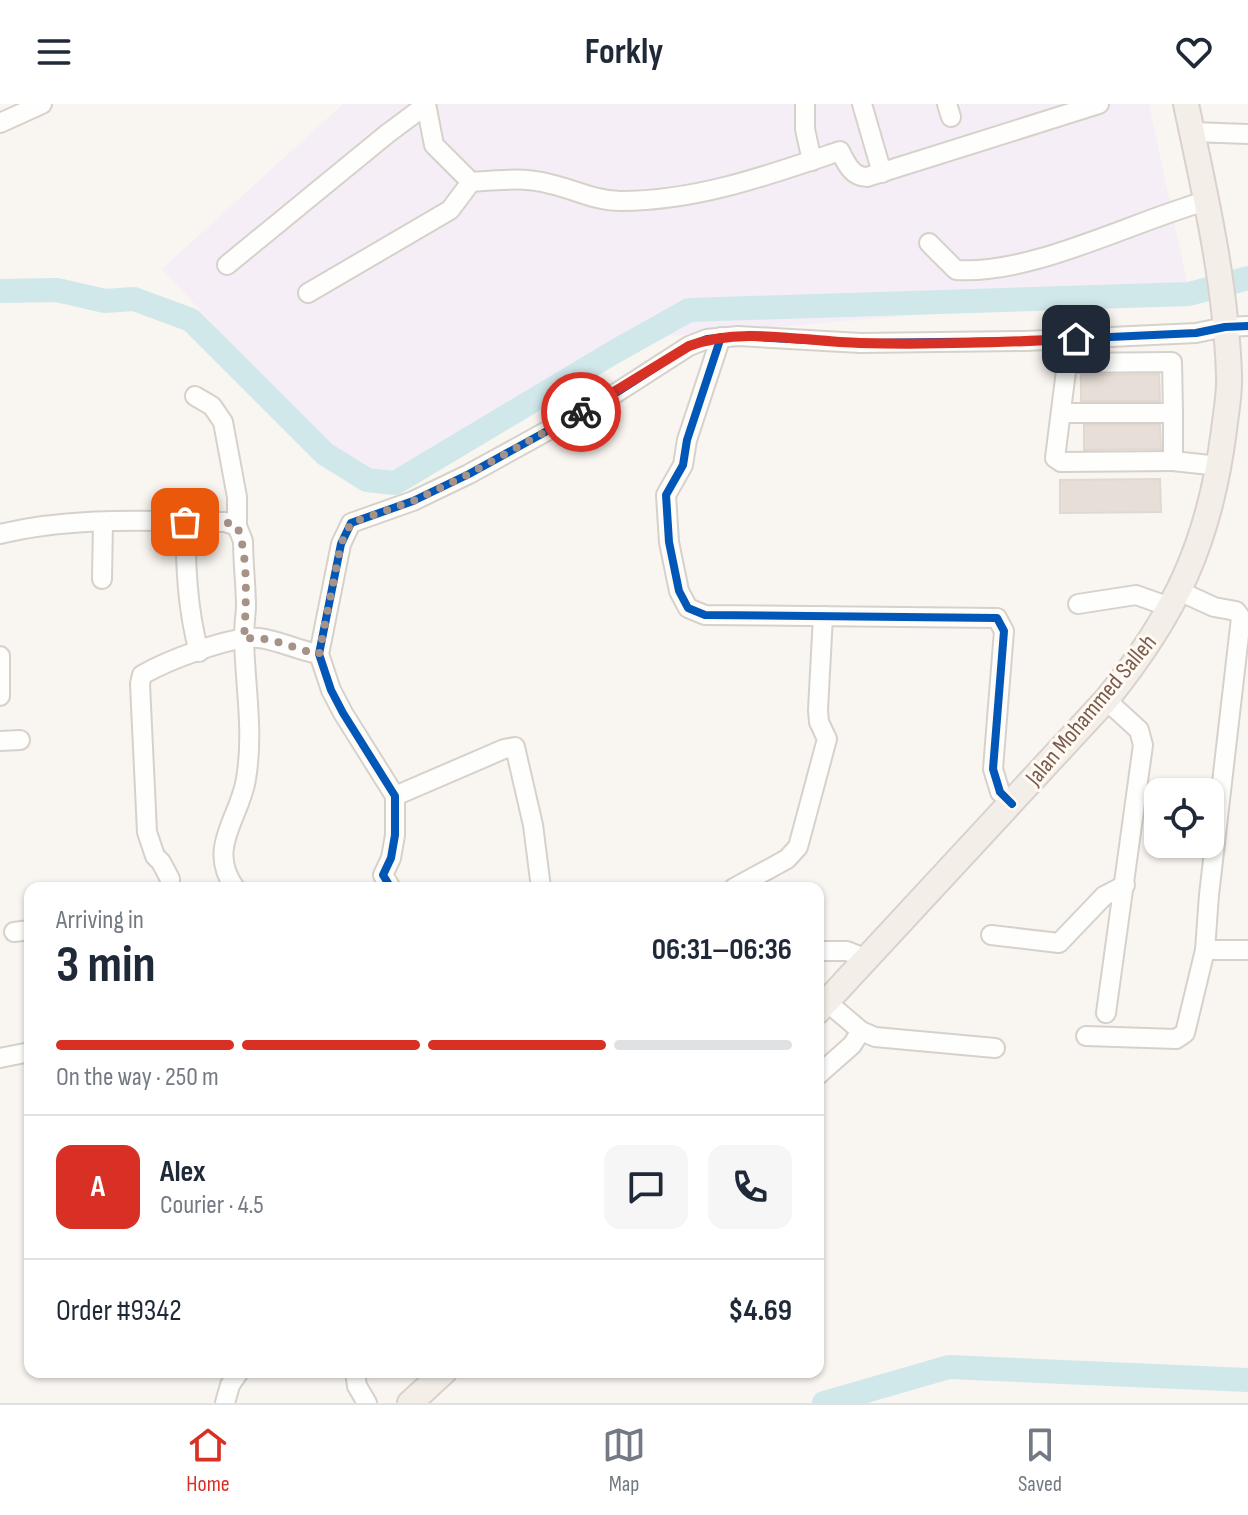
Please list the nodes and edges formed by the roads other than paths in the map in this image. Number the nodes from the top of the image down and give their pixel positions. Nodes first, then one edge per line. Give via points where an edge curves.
1 (42, 104) edge
2 (426, 104) edge
3 (805, 104) edge
4 (862, 104) edge
5 (1099, 104) edge
6 (1186, 104) edge
7 (0, 123) edge
8 (1192, 132) junction
9 (1248, 134) edge
10 (871, 135) junction
11 (840, 151) junction
12 (812, 161) junction
13 (882, 173) junction
14 (471, 182) junction
15 (1206, 201) junction
16 (929, 243) dead end
17 (227, 265) dead end
18 (308, 293) dead end
19 (1232, 319) edge
20 (721, 337) junction
21 (195, 396) dead end
22 (1061, 413) junction
23 (1173, 413) junction
24 (1173, 461) junction
25 (1219, 466) junction
26 (103, 522) junction
27 (185, 522) junction
28 (237, 526) junction
29 (0, 534) edge
30 (102, 579) dead end
31 (1174, 599) junction
32 (1078, 604) dead end
33 (823, 616) junction
34 (244, 639) junction
35 (199, 652) junction
36 (319, 654) junction
37 (0, 656) edge
38 (0, 696) edge
39 (1106, 700) junction
40 (20, 740) dead end
41 (0, 741) edge
42 (395, 796) junction
43 (1012, 804) junction
44 (170, 882) edge
45 (232, 882) edge
46 (387, 882) edge
47 (540, 882) edge
48 (745, 882) edge
49 (1125, 885) junction
50 (991, 935) dead end
51 (1205, 950) junction
52 (1248, 950) edge
53 (824, 951) edge
54 (867, 959) junction
55 (824, 1005) edge
56 (824, 1008) edge
57 (1106, 1013) dead end
58 (861, 1031) junction
59 (1086, 1036) dead end
60 (995, 1048) dead end
61 (24, 1053) edge
62 (0, 1058) edge
63 (824, 1070) edge
64 (235, 1378) edge
65 (356, 1378) edge
66 (436, 1378) edge
67 (225, 1403) edge
68 (367, 1403) edge
69 (410, 1403) edge

1 - 7 street
2 - 14 street via 434,145
2 - 17 street
3 - 12 street
4 - 10 street
5 - 13 street
6 - 8 main road, Jalan Mohammed Salleh
8 - 9 street
8 - 15 main road, Jalan Mohammed Salleh
10 - 11 street
10 - 13 street
11 - 12 street
11 - 13 street via 858,176
12 - 14 street via 696,194 633,200 591,198 549,183
14 - 18 street via 450,210
15 - 16 street via 1035,259 979,272 956,270
15 - 19 main road, Jalan Mohammed Salleh
19 - 20 street via 1182,334 1025,341 860,343
19 - 25 main road, Jalan Mohammed Salleh
20 - 33 street via 683,465 666,495 679,591 688,608 705,615
20 - 36 street via 689,346 469,474 351,523 338,554
21 - 28 street via 212,406 223,422
22 - 23 street
22 - 23 street via 1067,363 1157,362 1172,362
22 - 24 street via 1055,458 1061,462
23 - 24 street
24 - 25 street
25 - 31 main road, Jalan Mohammed Salleh via 1213,502
26 - 27 street
26 - 29 street
26 - 30 street
27 - 28 street
27 - 35 street via 187,594
28 - 34 street via 243,541
31 - 32 street via 1136,595
31 - 39 main road, Jalan Mohammed Salleh via 1137,662
31 - 51 street via 1236,611 1241,618
33 - 43 street via 997,618 1004,631 993,769 1000,792
33 - 48 street via 818,710 827,739 798,847
34 - 35 street
34 - 36 street via 262,638
34 - 45 street via 251,731 246,780 223,844
35 - 44 street via 151,670 140,684 147,832
36 - 42 street via 343,713
37 - 38 street
39 - 43 main road, Jalan Mohammed Salleh
39 - 49 street via 1139,730 1143,745
40 - 41 street
42 - 46 street via 395,835 383,875
42 - 47 street via 515,747
43 - 54 main road, Jalan Mohammed Salleh
49 - 50 street via 1104,896 1059,943
49 - 57 street
51 - 52 street
51 - 59 street via 1185,1033 1176,1039
53 - 54 street via 847,951
54 - 55 main road, Jalan Mohammed Salleh
56 - 58 street
58 - 60 street via 875,1037
58 - 63 street
61 - 62 street
64 - 67 street
65 - 68 street
66 - 69 main road

